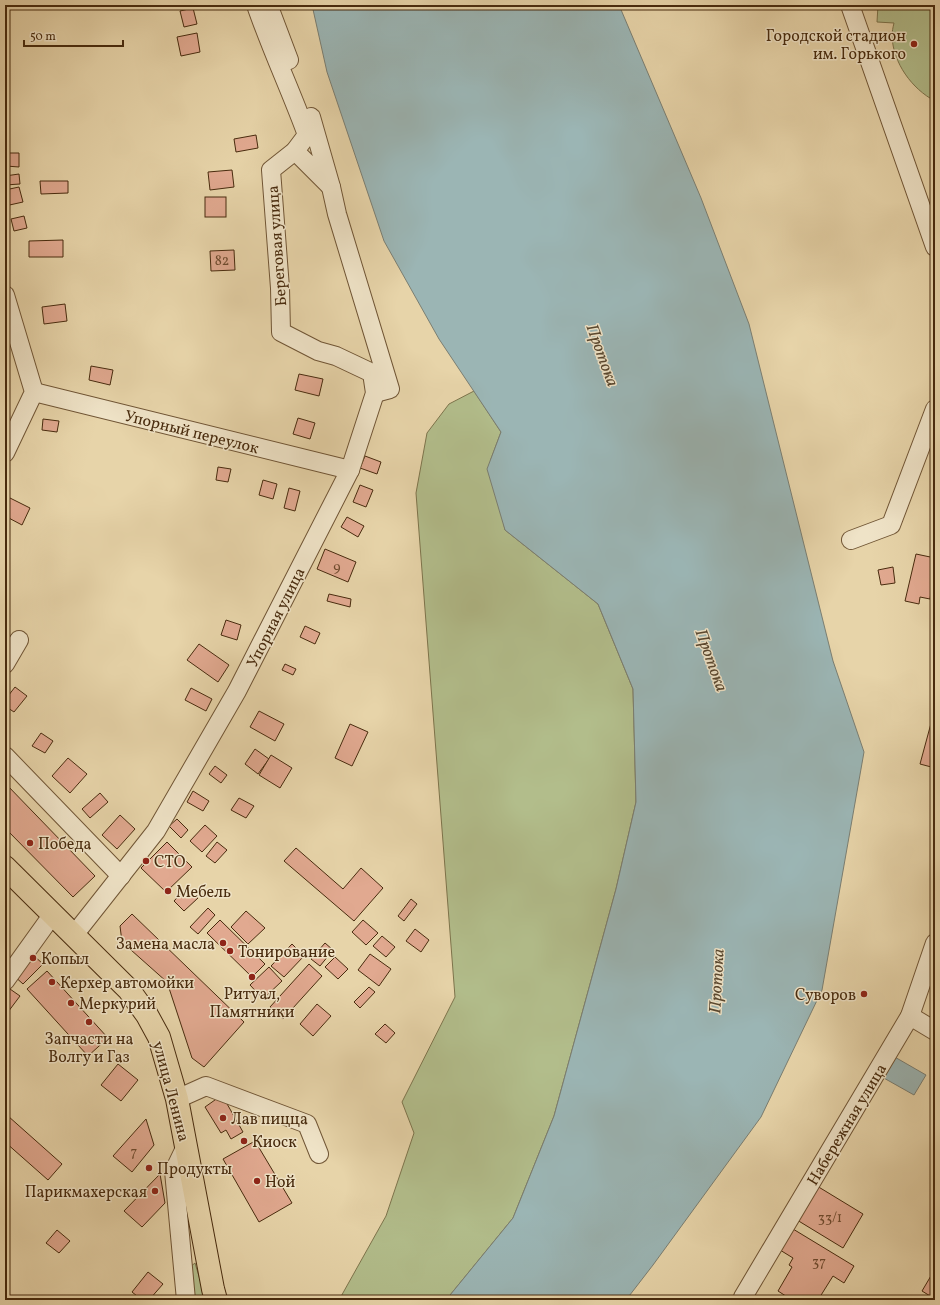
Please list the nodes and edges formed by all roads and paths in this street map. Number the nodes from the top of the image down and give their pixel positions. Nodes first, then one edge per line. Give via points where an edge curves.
1 (256, 5) edge
2 (268, 5) edge
3 (850, 5) edge
4 (296, 151) junction
5 (331, 187) junction
6 (935, 247) edge
7 (5, 295) edge
8 (281, 320) joint
9 (34, 392) junction
10 (375, 393) junction
11 (935, 409) edge
12 (5, 453) edge
13 (350, 470) junction
14 (851, 540) dead end
15 (19, 640) dead end
16 (5, 664) edge
17 (5, 756) edge
18 (5, 867) edge
19 (121, 876) junction
20 (53, 914) junction
21 (74, 935) junction
22 (935, 943) edge
23 (5, 981) edge
24 (910, 1016) junction
25 (935, 1031) edge
26 (178, 1099) junction
27 (187, 1144) junction
28 (319, 1154) dead end
29 (744, 1299) edge
30 (186, 1300) edge
31 (216, 1300) edge

1 - 4 street, Береговая улица via 307,135
2 - 5 street via 314,124
3 - 6 street
4 - 5 street
4 - 8 street, Береговая улица via 271,170
5 - 10 street via 390,389
7 - 9 street
8 - 10 street, Упорная улица via 281,332 318,351 336,356 372,373
9 - 12 street
9 - 13 street, Упорный переулок
10 - 13 street, Упорная улица
11 - 14 street via 891,525
13 - 19 street, Упорная улица via 237,691 156,831
15 - 16 street
17 - 19 street
18 - 20 main road, улица Ленина
19 - 21 street, Упорная улица
20 - 21 main road, улица Ленина
20 - 23 street
21 - 26 main road, улица Ленина via 129,990 148,1015 159,1037
22 - 24 street, Набережная улица
24 - 25 street
24 - 29 street, Набережная улица
26 - 27 main road, улица Ленина
26 - 28 street via 206,1086 308,1124
27 - 30 street via 174,1171
27 - 31 main road, улица Ленина

